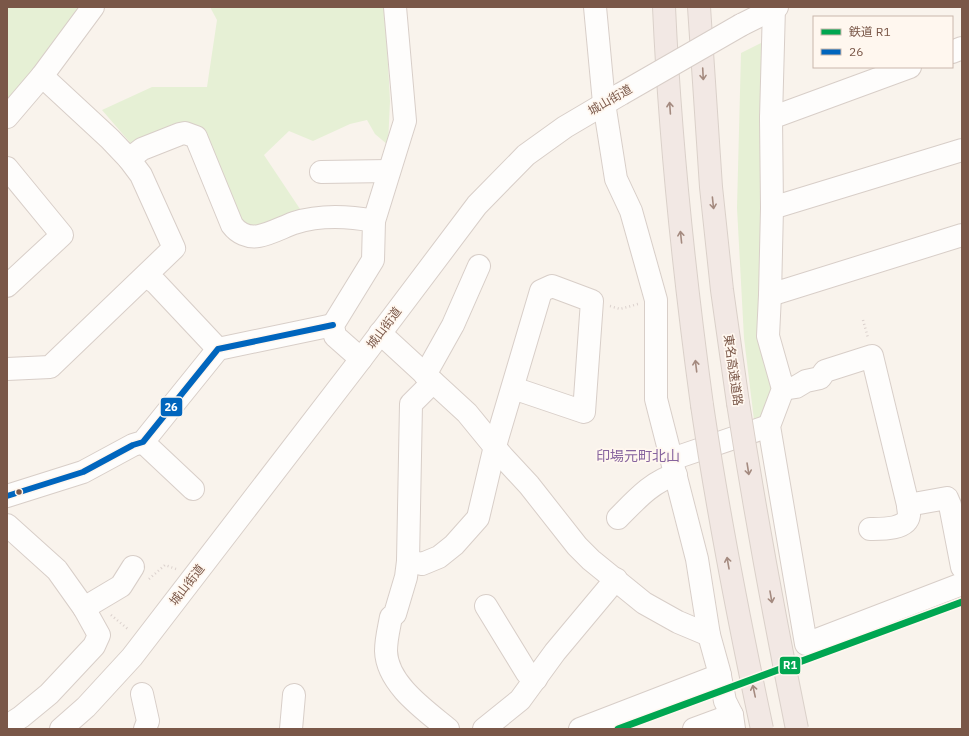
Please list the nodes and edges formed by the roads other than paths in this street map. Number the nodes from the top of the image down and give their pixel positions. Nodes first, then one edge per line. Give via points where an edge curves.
1 (93, 7) edge
2 (395, 7) edge
3 (595, 7) edge
4 (664, 7) edge
5 (698, 7) edge
6 (775, 8) edge
7 (907, 68) edge
8 (42, 76) junction
9 (613, 99) junction
10 (7, 117) edge
11 (771, 118) junction
12 (962, 150) edge
13 (129, 159) junction
14 (7, 168) edge
15 (389, 171) junction
16 (321, 172) dead end
17 (772, 208) junction
18 (374, 221) junction
19 (962, 235) edge
20 (478, 266) dead end
21 (146, 276) junction
22 (7, 286) edge
23 (770, 295) junction
24 (333, 325) junction
25 (380, 334) junction
26 (218, 349) junction
27 (361, 359) junction
28 (7, 370) edge
29 (429, 378) junction
30 (513, 388) junction
31 (783, 388) junction
32 (769, 426) junction
33 (143, 442) junction
34 (494, 446) junction
35 (674, 467) junction
36 (193, 489) dead end
37 (7, 496) edge
38 (908, 505) junction
39 (618, 518) dead end
40 (7, 525) edge
41 (870, 529) dead end
42 (408, 561) junction
43 (133, 567) dead end
44 (962, 567) edge
45 (616, 579) junction
46 (962, 584) edge
47 (486, 606) dead end
48 (84, 608) junction
49 (710, 635) junction
50 (720, 676) junction
51 (536, 679) junction
52 (142, 694) dead end
53 (294, 695) dead end
54 (733, 722) edge
55 (7, 726) edge
56 (62, 729) edge
57 (145, 729) edge
58 (291, 729) edge
59 (451, 729) edge
60 (484, 729) edge
61 (580, 729) edge
62 (694, 729) edge
63 (762, 729) edge
64 (797, 729) edge

1 - 8 street
2 - 15 street via 405,121
3 - 9 street
63 -> 4 highway, bridge via 733,590 702,405 678,204
5 -> 64 highway, 東名高速道路, bridge via 711,188 722,290 752,494
6 - 9 street, 城山街道, bridge
6 - 11 street
7 - 11 street
8 - 10 street
8 - 13 street
9 - 25 street, 城山街道 via 565,127 526,156 477,205
9 - 35 street via 616,179 631,211 656,300 656,399
11 - 17 street
12 - 17 street
13 - 18 street via 142,149 180,134 196,137 232,225 236,231 249,236 259,236 312,219 356,218
13 - 21 street via 141,175 174,248
14 - 22 street via 62,235
15 - 16 street
15 - 18 street
17 - 23 street
18 - 24 street via 373,260
19 - 23 street
20 - 29 street
21 - 26 street via 156,283
21 - 28 street via 50,367
23 - 31 street via 768,336
24 - 26 street
24 - 27 street via 334,336
25 - 27 street, 城山街道
25 - 29 street
26 - 33 street
27 - 56 street, 城山街道 via 132,657
29 - 34 street via 467,413
29 - 42 street via 411,404
30 - 30 street via 584,412 592,301 552,286 541,291
30 - 34 street
31 - 32 street
31 - 38 street via 796,387 806,381 820,378 825,371 872,356
32 - 35 street
32 - 46 street via 806,644
33 - 36 street
33 - 37 street via 83,472
34 - 42 street via 478,518 439,557 422,564
34 - 45 street via 529,485 577,546
35 - 39 street via 669,477 651,488
35 - 49 street via 697,559
38 - 41 street via 909,516 896,528
38 - 44 street via 947,498
40 - 48 street via 57,570
42 - 59 street via 406,577 395,614 391,617 387,637 388,665 394,678 420,706
43 - 48 street via 121,586
45 - 49 street via 644,603 678,622
45 - 51 street via 555,652
47 - 51 street via 527,673
48 - 55 street via 99,635 94,646 49,694
49 - 50 street
50 - 54 street
50 - 61 street
51 - 60 street via 520,700
52 - 57 street via 148,721
53 - 58 street
54 - 62 street

